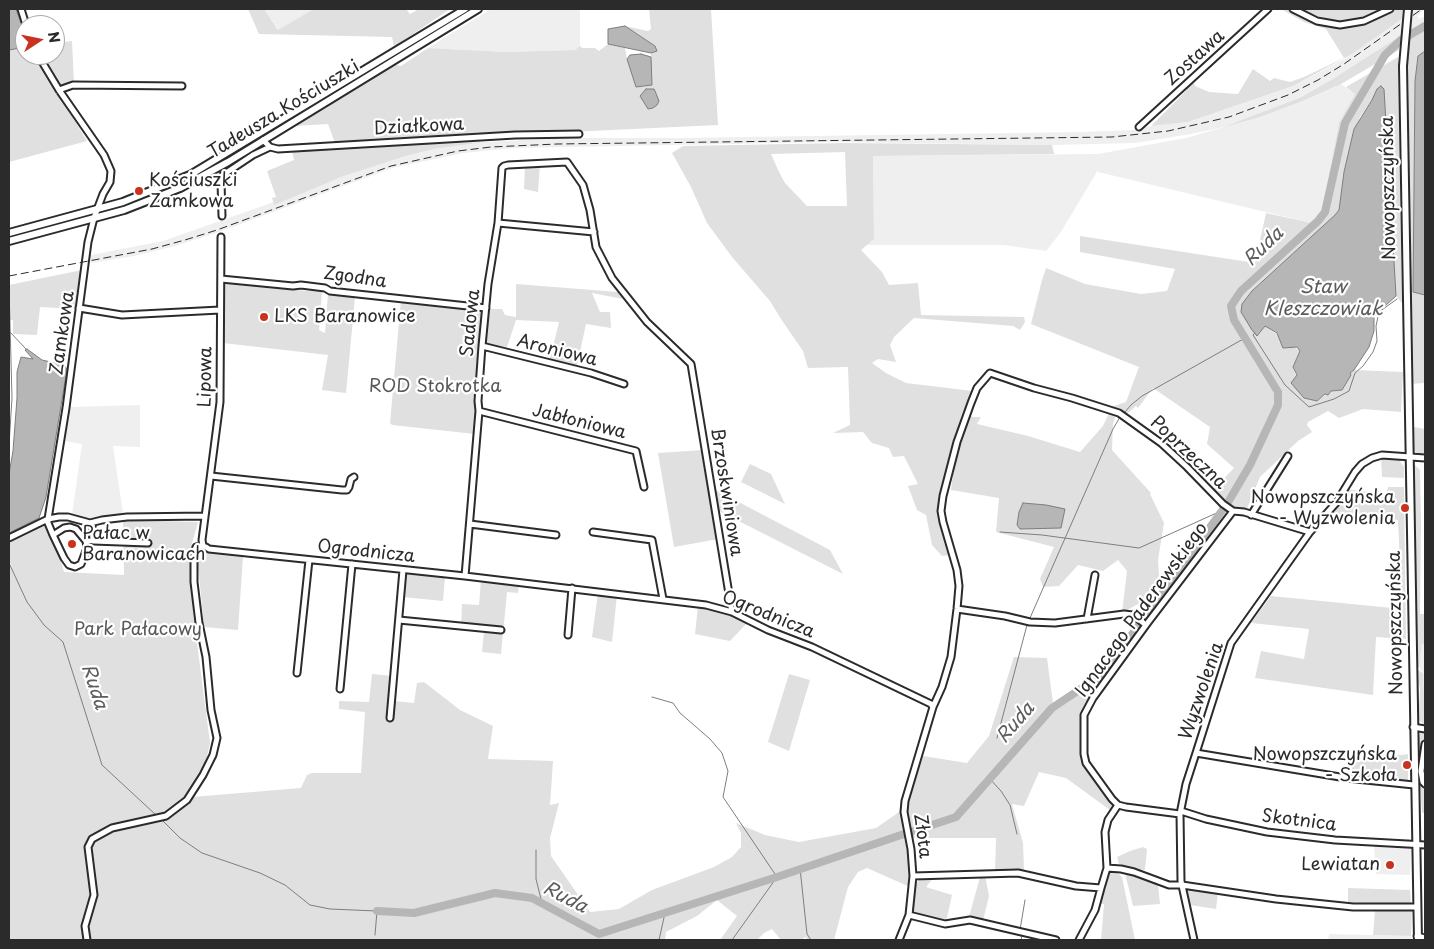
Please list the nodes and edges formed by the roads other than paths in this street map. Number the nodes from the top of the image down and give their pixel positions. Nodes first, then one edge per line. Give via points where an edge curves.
1 (465, 9) edge
2 (478, 9) edge
3 (1268, 9) edge
4 (1293, 9) edge
5 (1390, 9) edge
6 (1408, 9) edge
7 (44, 65) edge
8 (182, 86) dead end
9 (59, 90) junction
10 (1140, 127) dead end
11 (579, 134) dead end
12 (263, 140) junction
13 (270, 147) junction
14 (567, 162) joint
15 (97, 209) junction
16 (222, 216) dead end
17 (94, 218) junction
18 (498, 224) junction
19 (594, 232) junction
20 (9, 233) edge
21 (221, 237) dead end
22 (9, 241) edge
23 (221, 279) junction
24 (80, 308) junction
25 (486, 308) junction
26 (220, 310) junction
27 (482, 346) junction
28 (624, 384) dead end
29 (479, 411) junction
30 (1288, 456) dead end
31 (1409, 456) junction
32 (1425, 458) edge
33 (211, 476) junction
34 (354, 477) dead end
35 (644, 487) dead end
36 (1233, 511) junction
37 (1251, 515) junction
38 (205, 516) junction
39 (48, 519) junction
40 (92, 523) junction
41 (470, 524) junction
42 (593, 532) dead end
43 (1310, 532) junction
44 (53, 535) junction
45 (556, 535) dead end
46 (9, 538) edge
47 (86, 541) junction
48 (93, 541) junction
49 (148, 543) dead end
50 (203, 546) junction
51 (309, 560) junction
52 (352, 564) junction
53 (403, 570) junction
54 (1095, 575) dead end
55 (465, 576) junction
56 (572, 588) junction
57 (663, 599) junction
58 (957, 609) junction
59 (732, 612) junction
60 (1086, 619) junction
61 (399, 620) junction
62 (1146, 625) junction
63 (501, 630) dead end
64 (568, 635) dead end
65 (297, 673) dead end
66 (340, 689) dead end
67 (933, 707) junction
68 (390, 718) dead end
69 (1413, 728) junction
70 (1425, 728) edge
71 (1425, 744) edge
72 (1196, 753) junction
73 (1424, 753) edge
74 (1424, 783) edge
75 (1414, 785) junction
76 (1118, 804) junction
77 (1181, 812) junction
78 (1416, 845) junction
79 (1425, 845) edge
80 (1107, 868) junction
81 (913, 876) junction
82 (1182, 885) junction
83 (1101, 888) junction
84 (1417, 907) junction
85 (909, 915) junction
86 (1418, 938) edge
87 (87, 940) edge
88 (899, 940) edge
89 (1056, 940) edge
90 (1079, 940) edge
91 (1194, 940) edge
92 (1425, 940) edge

1 - 15 main road, Tadeusza Kościuszki via 197,172 143,195
2 - 12 main road, Tadeusza Kościuszki
3 - 10 street, Zostawa
4 - 5 street via 1317,21 1345,25 1369,20
6 - 31 main road, Nowopszczyńska, bridge via 1403,66
7 - 9 street, Zamkowa
8 - 9 street via 73,85
9 - 15 street, Zamkowa via 110,166 111,177
11 - 13 street, Działkowa via 287,149
12 - 13 street
12 - 17 main road, Tadeusza Kościuszki via 180,188
13 - 16 street via 223,175
14 - 18 street, Sadowa via 504,166
14 - 19 street, Brzoskwiniowa via 582,185
15 - 17 street, Zamkowa
15 - 20 main road, Tadeusza Kościuszki
17 - 22 main road, Tadeusza Kościuszki
17 - 24 street, Zamkowa
18 - 19 street
18 - 25 street, Sadowa
19 - 59 street, Brzoskwiniowa via 596,247 612,278 647,322 691,364
21 - 23 street, Lipowa
23 - 25 street, Zgodna via 301,285
23 - 26 street, Lipowa
24 - 26 street via 122,315
24 - 39 street, Zamkowa
25 - 27 street, Sadowa
26 - 33 street, Lipowa via 220,402
27 - 28 street, Aroniowa
27 - 29 street, Sadowa
29 - 35 street, Jabłoniowa via 636,451
29 - 41 street, Sadowa
30 - 37 street
31 - 32 street, Wyzwolenia
31 - 43 street, Wyzwolenia via 1382,454 1362,464 1336,503
31 - 69 main road, Nowopszczyńska
33 - 34 street via 342,490 347,490
33 - 38 street, Lipowa
36 - 37 street, Poprzeczna
36 - 58 street, Poprzeczna via 1161,443 1128,418 990,372 970,403 947,476 941,511 957,570
36 - 62 street, Ignacego Paderewskiego
37 - 43 street, Poprzeczna
38 - 40 street via 127,517
38 - 50 street
39 - 40 street via 68,517
39 - 44 street
39 - 46 street
40 - 48 street
41 - 45 street
41 - 55 street, Sadowa
42 - 57 street via 652,540
43 - 72 street, Wyzwolenia via 1231,643
44 - 47 street via 64,528 76,528
44 - 47 street via 64,558 75,567 84,560
47 - 48 street
48 - 49 street
50 - 51 street, Ogrodnicza
50 - 87 street via 196,547 194,553 194,582 217,738 213,755 187,800 166,816 112,828 92,839 88,847 94,896 85,926
51 - 52 street, Ogrodnicza
51 - 65 street
52 - 53 street, Ogrodnicza
52 - 66 street
53 - 55 street, Ogrodnicza
53 - 61 street
54 - 60 street
55 - 56 street, Ogrodnicza
56 - 57 street, Ogrodnicza
56 - 64 street
57 - 59 street, Ogrodnicza
58 - 60 street via 1030,622
58 - 67 street via 951,657
59 - 67 street, Ogrodnicza via 831,656
60 - 62 street via 1124,614
61 - 63 street
61 - 68 street
62 - 76 street, Ignacego Paderewskiego via 1084,715 1086,763
67 - 81 street, Złota via 905,801
69 - 70 street
69 - 75 main road, Nowopszczyńska
71 - 73 street
72 - 75 street via 1318,774
72 - 77 street, Wyzwolenia
73 - 74 street via 1421,772
75 - 78 main road, Nowopszczyńska
76 - 77 street
76 - 80 street via 1105,832
77 - 78 street, Skotnica via 1267,832
77 - 82 street, Wyzwolenia
78 - 79 street, Skotnica
78 - 84 main road, Nowopszczyńska
80 - 82 street via 1134,872 1169,885
80 - 83 street
81 - 83 street via 1018,873
81 - 85 street, Złota
82 - 84 street via 1353,907
82 - 91 street, Wyzwolenia
83 - 90 street via 1095,910
84 - 86 main road, Nowopszczyńska
85 - 88 street, Złota
85 - 89 street via 945,924 970,920
86 - 92 street

